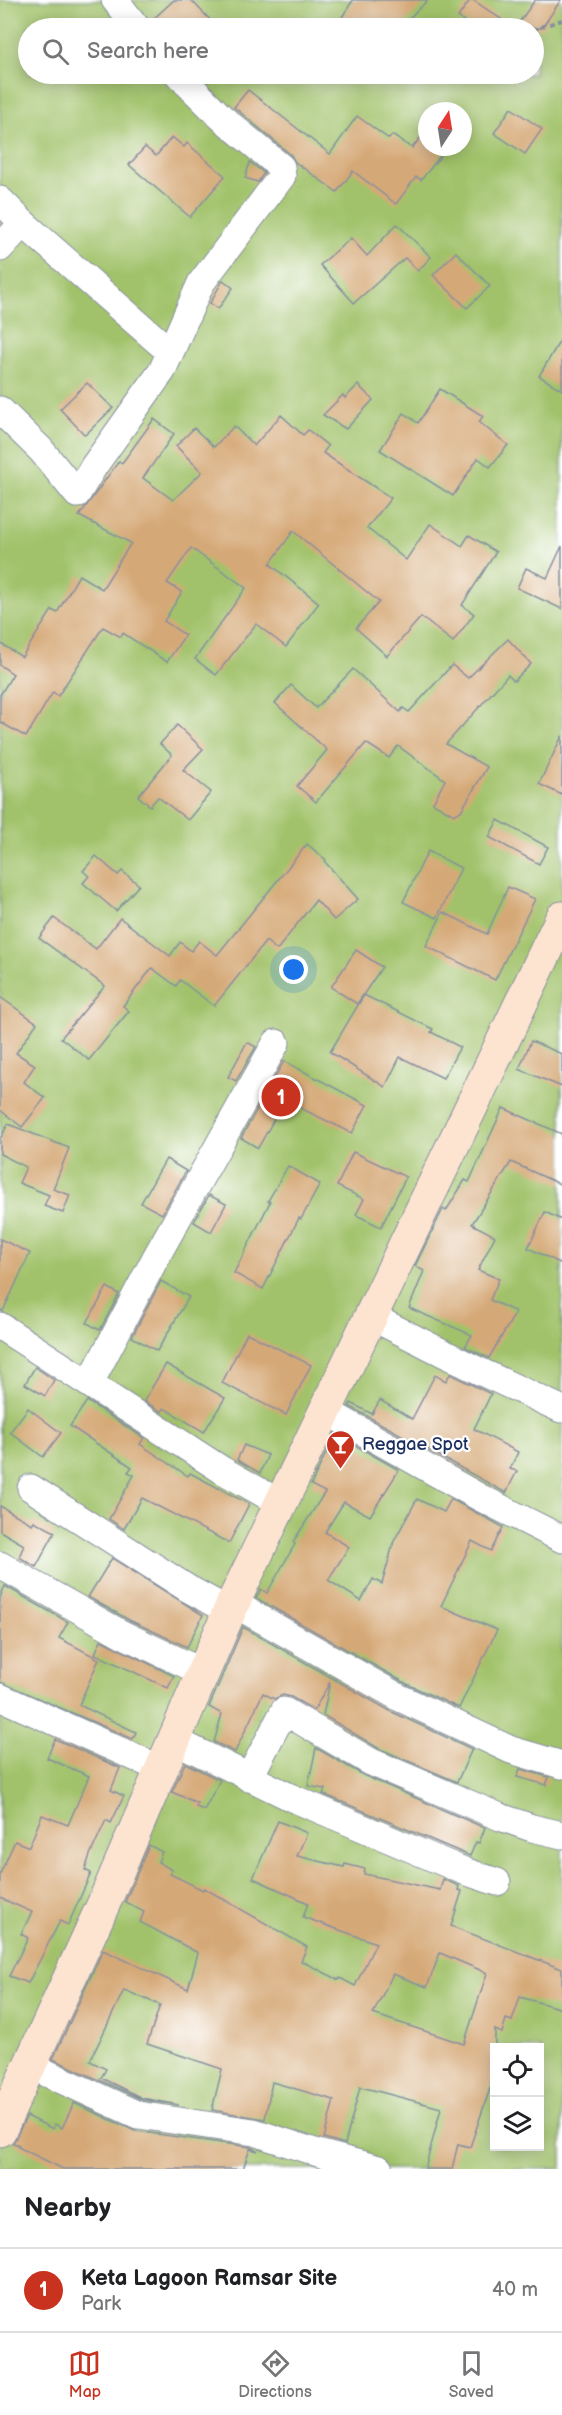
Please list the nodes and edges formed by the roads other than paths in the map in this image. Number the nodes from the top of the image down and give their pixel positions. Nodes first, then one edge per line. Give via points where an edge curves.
1 (115, 0) edge
2 (129, 18) edge
3 (188, 84) edge
4 (0, 200) edge
5 (23, 223) junction
6 (0, 248) edge
7 (169, 351) junction
8 (0, 410) edge
9 (562, 918) edge
10 (276, 1043) dead end
11 (370, 1316) junction
12 (0, 1326) edge
13 (90, 1383) junction
14 (561, 1409) edge
15 (324, 1410) junction
16 (31, 1488) dead end
17 (280, 1503) junction
18 (562, 1539) edge
19 (0, 1565) edge
20 (231, 1607) junction
21 (204, 1673) junction
22 (0, 1697) edge
23 (168, 1755) junction
24 (562, 1765) edge
25 (249, 1778) junction
26 (562, 1834) edge
27 (497, 1882) dead end
28 (29, 2066) junction
29 (0, 2130) edge
30 (379, 2169) edge

1 - 2 street
3 - 7 street via 281,167 282,176 201,283
4 - 5 street
5 - 6 street
5 - 7 street
7 - 8 street via 162,371 77,494 41,450
9 - 11 main road
10 - 13 street
11 - 14 street
11 - 15 main road
12 - 13 street
13 - 17 street via 222,1470
15 - 17 main road
15 - 18 street
16 - 20 street via 178,1582
17 - 20 main road
19 - 21 street via 122,1634
20 - 21 main road
20 - 24 street via 400,1698 512,1750
21 - 23 main road
22 - 23 street
23 - 25 street
23 - 28 main road
25 - 26 street via 284,1711 371,1762 510,1821
25 - 27 street
28 - 29 main road
28 - 30 street via 138,2115 254,2132

